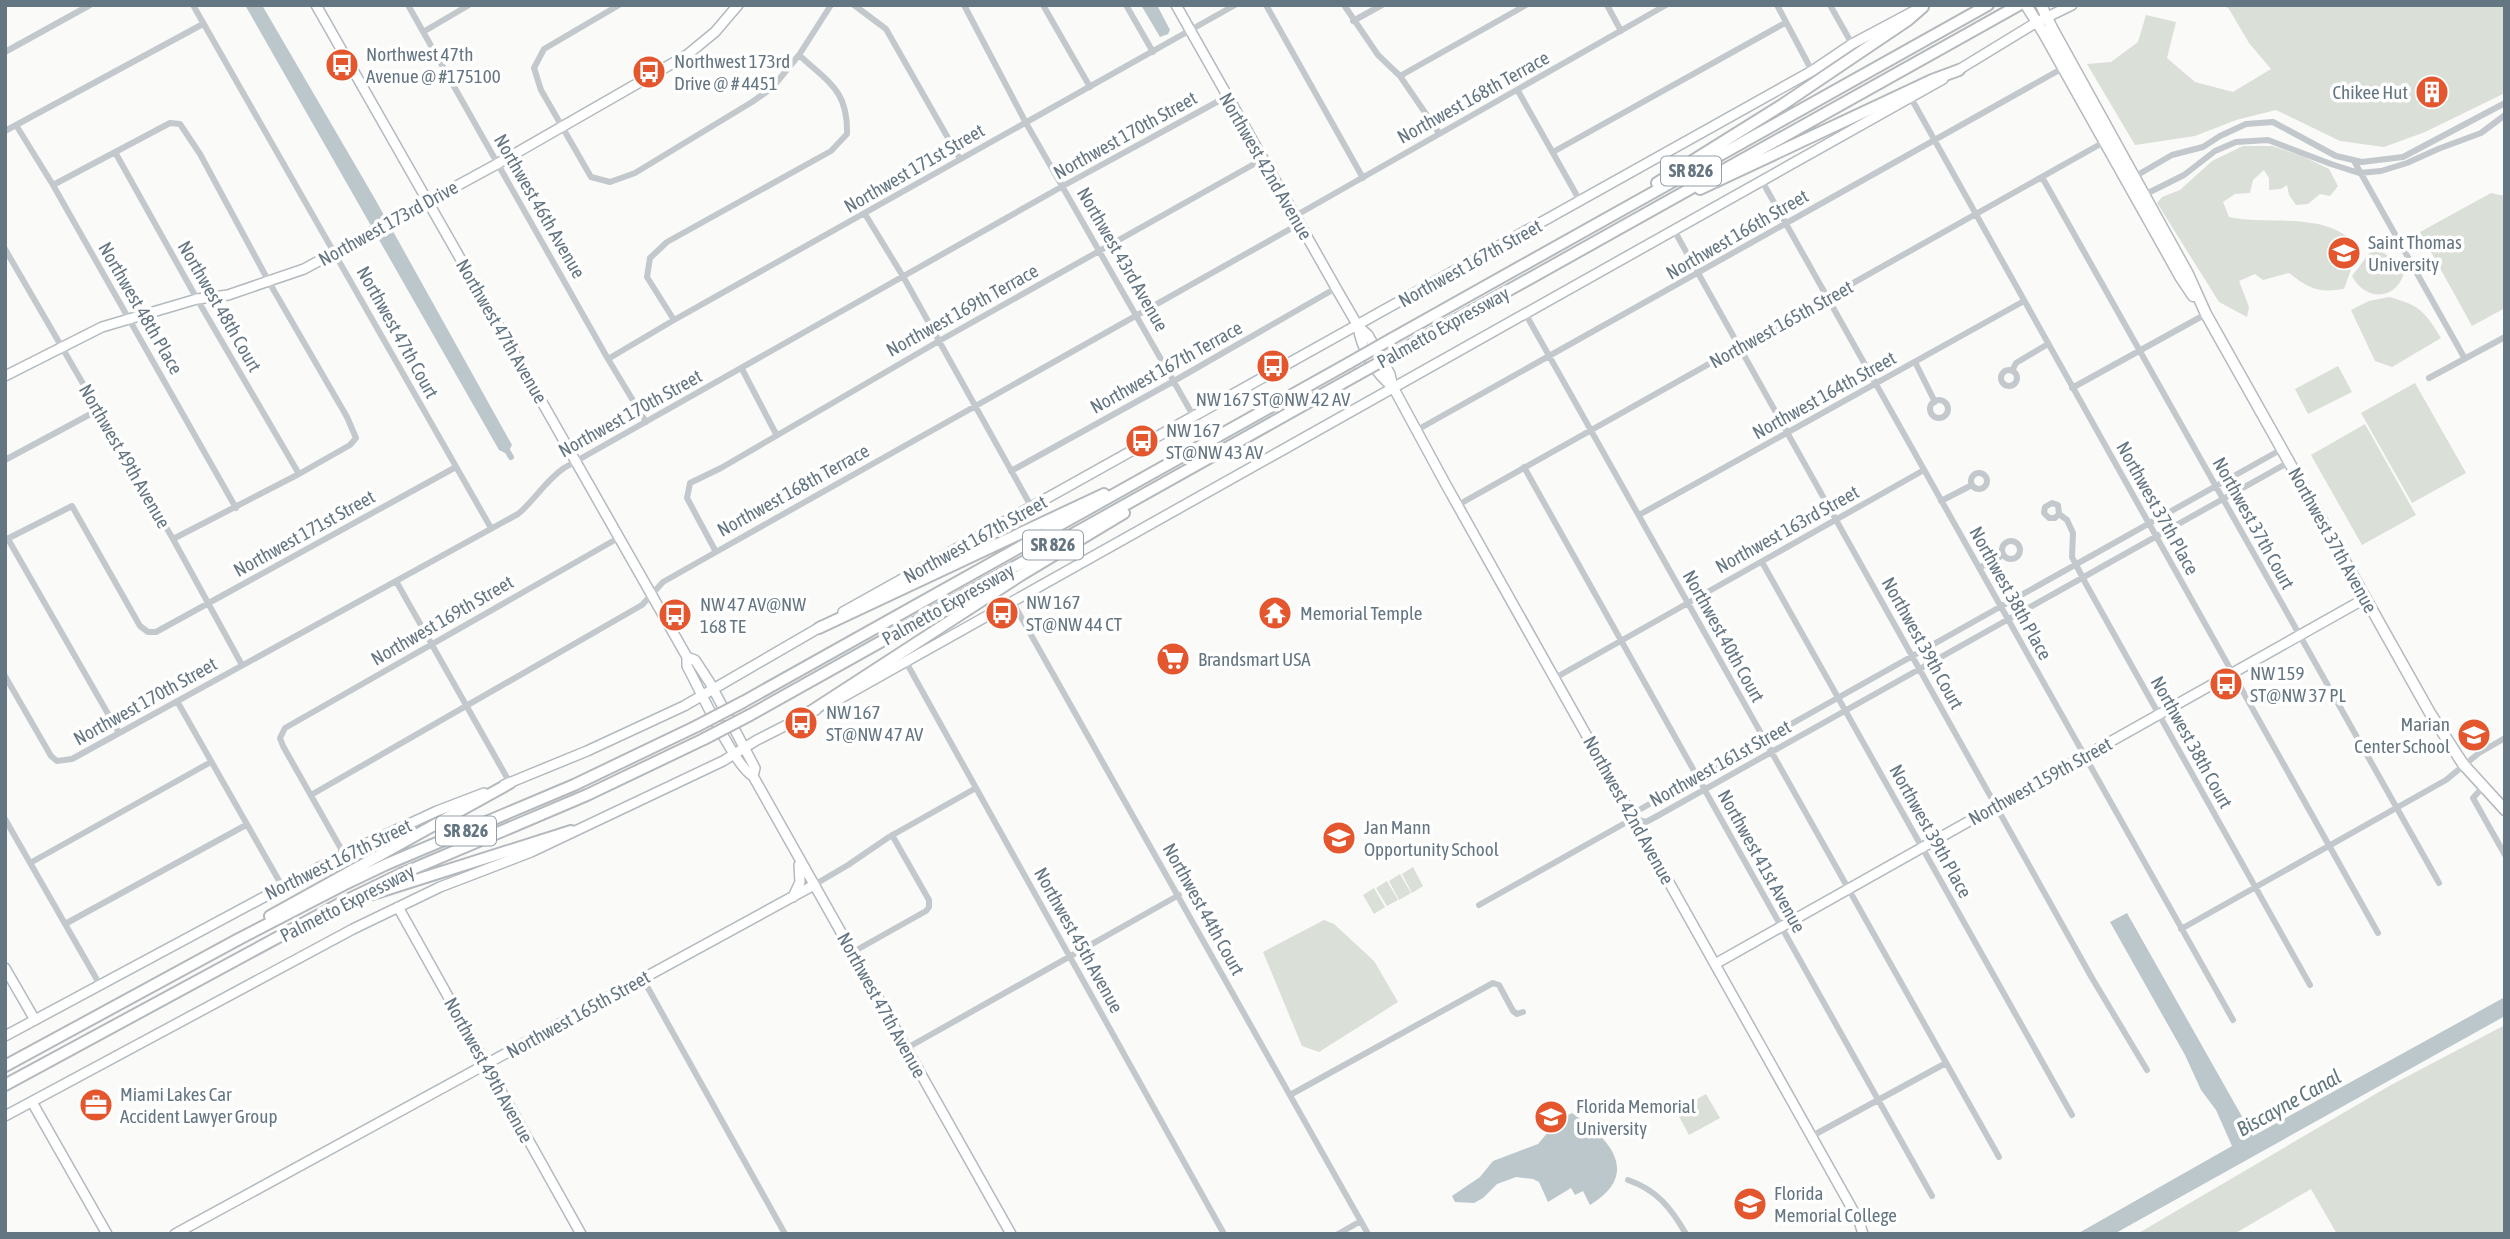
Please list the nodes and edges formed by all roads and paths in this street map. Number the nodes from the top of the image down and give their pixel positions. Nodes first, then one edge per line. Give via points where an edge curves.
1 (90, 5) edge
2 (192, 5) edge
3 (316, 5) edge
4 (408, 5) edge
5 (469, 5) edge
6 (619, 5) edge
7 (738, 5) edge
8 (831, 5) edge
9 (854, 5) edge
10 (964, 5) edge
11 (1043, 5) edge
12 (1126, 5) edge
13 (1176, 5) edge
14 (1236, 5) edge
15 (1266, 5) edge
16 (1344, 5) edge
17 (1382, 5) edge
18 (1526, 5) edge
19 (1607, 5) edge
20 (1666, 5) edge
21 (1777, 5) edge
22 (1830, 5) edge
23 (1988, 5) edge
24 (2019, 5) edge
25 (2026, 5) edge
26 (2041, 5) edge
27 (2072, 5) edge
28 (1924, 6) edge
29 (2042, 20) junction
30 (1353, 21) junction
31 (1785, 23) junction
32 (203, 24) junction
33 (1190, 31) junction
34 (1621, 31) junction
35 (423, 32) junction
36 (1852, 44) junction
37 (5, 52) edge
38 (1153, 52) junction
39 (799, 55) junction
40 (2067, 66) junction
41 (1959, 70) junction
42 (1812, 71) junction
43 (1400, 76) junction
44 (1090, 87) junction
45 (1518, 91) junction
46 (1226, 97) junction
47 (1911, 98) junction
48 (2505, 103) edge
49 (2505, 115) edge
50 (1026, 123) junction
51 (16, 125) junction
52 (561, 127) junction
53 (5, 131) edge
54 (1439, 133) junction
55 (1935, 141) junction
56 (2104, 142) junction
57 (2203, 147) junction
58 (115, 152) junction
59 (1553, 152) junction
60 (2208, 155) junction
61 (960, 159) junction
62 (1263, 159) junction
63 (2354, 161) junction
64 (497, 164) junction
65 (2359, 173) junction
66 (2042, 177) junction
67 (1363, 178) junction
68 (2130, 179) junction
69 (1762, 181) junction
70 (53, 185) junction
71 (1063, 186) junction
72 (2140, 197) junction
73 (427, 201) junction
74 (1580, 201) junction
75 (1668, 201) junction
76 (1620, 210) junction
77 (865, 214) junction
78 (1976, 215) junction
79 (1297, 220) junction
80 (1786, 223) junction
81 (1674, 230) junction
82 (5, 249) edge
83 (1100, 251) junction
84 (335, 252) junction
85 (1699, 274) junction
86 (904, 278) junction
87 (269, 282) junction
88 (1336, 288) junction
89 (1828, 297) junction
90 (197, 299) junction
91 (2024, 301) junction
92 (1525, 313) junction
93 (2206, 314) junction
94 (1137, 317) junction
95 (128, 318) junction
96 (674, 320) junction
97 (1357, 326) junction
98 (2505, 337) edge
99 (939, 341) junction
100 (2048, 344) junction
101 (61, 347) junction
102 (1739, 347) junction
103 (2139, 350) junction
104 (1549, 356) junction
105 (608, 359) junction
106 (2465, 359) junction
107 (1915, 362) junction
108 (742, 369) junction
109 (2012, 371) dead end
110 (5, 376) edge
111 (2429, 378) dead end
112 (1174, 381) junction
113 (1877, 383) junction
114 (1393, 387) junction
115 (2072, 388) junction
116 (1935, 402) dead end
117 (975, 406) junction
118 (98, 410) junction
119 (1194, 417) junction
120 (646, 422) junction
121 (1591, 429) junction
122 (1417, 430) junction
123 (776, 434) junction
124 (1787, 434) junction
125 (2282, 449) junction
126 (5, 460) edge
127 (577, 461) junction
128 (2289, 462) junction
129 (456, 467) junction
130 (1524, 467) junction
131 (1924, 470) junction
132 (1011, 471) junction
133 (299, 474) junction
134 (1136, 482) junction
135 (1972, 485) dead end
136 (2215, 487) junction
137 (1154, 489) junction
138 (2222, 499) junction
139 (1941, 501) junction
140 (1458, 505) junction
141 (236, 508) junction
142 (1032, 508) junction
143 (2059, 514) dead end
144 (1639, 515) junction
145 (1837, 520) junction
146 (2149, 524) junction
147 (491, 528) junction
148 (2156, 536) junction
149 (620, 537) junction
150 (6, 539) edge
151 (173, 539) junction
152 (716, 552) junction
153 (2003, 555) dead end
154 (1762, 562) junction
155 (2076, 565) junction
156 (1979, 568) junction
157 (2082, 578) junction
158 (396, 581) junction
159 (651, 594) junction
160 (2366, 598) junction
161 (1012, 601) junction
162 (209, 603) junction
163 (1688, 603) junction
164 (2001, 607) junction
165 (2008, 619) junction
166 (819, 628) junction
167 (2299, 636) junction
168 (1622, 640) junction
169 (432, 645) junction
170 (1912, 656) junction
171 (687, 657) junction
172 (906, 662) junction
173 (242, 665) junction
174 (1920, 669) junction
175 (2232, 673) junction
176 (5, 676) edge
177 (1555, 678) junction
178 (713, 689) junction
179 (703, 696) junction
180 (1838, 698) junction
181 (177, 701) junction
182 (466, 706) junction
183 (1845, 711) junction
184 (810, 712) junction
185 (2158, 715) junction
186 (119, 733) junction
187 (2505, 738) edge
188 (1764, 740) junction
189 (745, 748) junction
190 (1771, 752) junction
191 (734, 754) junction
192 (2085, 756) junction
193 (211, 762) junction
194 (2463, 764) junction
195 (753, 776) junction
196 (1698, 777) junction
197 (510, 783) junction
198 (2483, 787) junction
199 (976, 788) junction
200 (1705, 789) junction
201 (311, 794) junction
202 (1997, 806) junction
203 (2396, 808) junction
204 (2505, 810) edge
205 (1634, 818) junction
206 (5, 819) edge
207 (246, 825) junction
208 (571, 831) junction
209 (892, 835) junction
210 (2330, 846) junction
211 (1922, 848) junction
212 (344, 854) junction
213 (2505, 855) edge
214 (798, 856) junction
215 (30, 863) junction
216 (2439, 883) dead end
217 (814, 885) junction
218 (282, 886) junction
219 (2256, 887) junction
220 (1847, 889) junction
221 (1179, 895) junction
222 (793, 897) junction
223 (343, 902) junction
224 (1479, 905) dead end
225 (398, 907) junction
226 (65, 924) junction
227 (1781, 926) junction
228 (2181, 929) junction
229 (2378, 933) dead end
230 (237, 940) junction
231 (853, 952) junction
232 (1070, 956) junction
233 (1715, 964) junction
234 (5, 968) edge
235 (643, 979) junction
236 (100, 985) junction
237 (2310, 985) dead end
238 (1523, 1012) dead end
239 (35, 1020) junction
240 (2233, 1020) dead end
241 (5, 1036) edge
242 (906, 1048) junction
243 (1946, 1063) junction
244 (486, 1064) junction
245 (5, 1066) edge
246 (2147, 1070) dead end
247 (5, 1085) edge
248 (1290, 1096) junction
249 (1879, 1099) junction
250 (32, 1102) junction
251 (2072, 1115) dead end
252 (5, 1116) edge
253 (1811, 1136) junction
254 (1999, 1157) dead end
255 (1628, 1180) dead end
256 (1933, 1196) dead end
257 (1361, 1221) junction
258 (107, 1234) edge
259 (175, 1234) edge
260 (581, 1234) edge
261 (785, 1234) edge
262 (1011, 1234) edge
263 (1224, 1234) edge
264 (1338, 1234) edge
265 (1368, 1234) edge
266 (1686, 1234) edge
267 (1863, 1234) edge

1 - 37 street
2 - 32 street, Northwest 47th Court
3 - 73 street, Northwest 47th Avenue
4 - 35 street, Northwest 46th Avenue
5 - 35 street
6 - 52 street via 544,50 534,68
7 - 52 street, Northwest 173rd Drive via 687,55
8 - 39 street
9 - 61 street via 886,29
10 - 50 street, Northwest 43rd Avenue
11 - 44 street
12 - 38 street
13 - 33 street, Northwest 42nd Avenue
14 - 33 street, Northwest 171st Street
15 - 67 street
16 - 30 street
17 - 30 street
18 - 43 street
19 - 34 street
20 - 34 street, Northwest 168th Terrace
21 - 31 street
22 - 36 street
23 - 76 highway, Palmetto Expressway / SR 826
24 - 75 highway, Palmetto Expressway / SR 826
25 - 29 main road, Northwest 37th Avenue
26 - 29 main road, Northwest 37th Avenue
27 - 29 street
28 - 36 street, Northwest 167th Street
28 - 76 highway
29 - 40 main road, Northwest 37th Avenue
29 - 41 street
30 - 43 street
31 - 42 street
31 - 59 street
32 - 51 street
32 - 84 street, Northwest 47th Court
33 - 38 street, Northwest 171st Street
33 - 46 street, Northwest 42nd Avenue
34 - 45 street, Northwest 168th Terrace
35 - 64 street, Northwest 46th Avenue
36 - 42 street, Northwest 167th Street
38 - 44 street, Northwest 171st Street
39 - 52 street via 772,88 752,102 635,173 610,182 591,177
39 - 96 street via 840,93 848,113 847,134 831,151 667,242 650,258 647,276
40 - 55 street, Northwest 166th Street
40 - 56 main road, Northwest 37th Avenue
40 - 68 main road, Northwest 37th Avenue
41 - 47 street
41 - 75 highway via 1717,183
42 - 74 street, Northwest 167th Street
43 - 54 street
44 - 50 street, Northwest 171st Street
45 - 54 street, Northwest 168th Terrace
45 - 59 street
46 - 62 street, Northwest 42nd Avenue
46 - 71 street, Northwest 170th Street
47 - 55 street, Northwest 37th Place
47 - 69 street
48 - 63 street via 2403,157
49 - 65 street via 2481,133 2407,163
50 - 61 street, Northwest 171st Street
50 - 71 street, Northwest 43rd Avenue
51 - 53 street
51 - 70 street, Northwest 48th Place
52 - 64 street, Northwest 173rd Drive
54 - 67 street, Northwest 168th Terrace
55 - 78 street, Northwest 37th Place
55 - 80 street, Northwest 166th Street
56 - 66 street, Northwest 165th Street
56 - 68 main road, Northwest 37th Avenue
57 - 60 street
57 - 63 street via 2246,124 2273,122
57 - 68 street via 2172,155
58 - 70 street
58 - 87 street via 170,123 180,124
58 - 90 street, Northwest 48th Court
59 - 74 street
60 - 65 street via 2236,142 2269,140
60 - 72 street via 2184,175
61 - 77 street, Northwest 171st Street
62 - 79 street, Northwest 42nd Avenue
62 - 83 street, Northwest 169th Terrace
63 - 65 street
64 - 73 street, Northwest 173rd Drive
64 - 105 street, Northwest 46th Avenue
65 - 106 street
66 - 78 street, Northwest 165th Street
66 - 103 street, Northwest 37th Court
67 - 79 street, Northwest 168th Terrace
68 - 72 main road, Northwest 37th Avenue
69 - 80 street, Northwest 38th Place
69 - 81 street
70 - 95 street, Northwest 48th Place
71 - 83 street, Northwest 43rd Avenue
71 - 86 street, Northwest 170th Street
72 - 93 main road, Northwest 37th Avenue via 2188,274
73 - 84 street, Northwest 173rd Drive
73 - 127 street, Northwest 47th Avenue
74 - 97 street, Northwest 167th Street
75 - 137 highway, Palmetto Expressway / SR 826, bridge
76 - 134 highway, Palmetto Expressway / SR 826, bridge
77 - 86 street
77 - 96 street, Northwest 171st Street
78 - 89 street, Northwest 165th Street
78 - 91 street, Northwest 37th Place
79 - 88 street, Northwest 42nd Avenue
79 - 94 street, Northwest 168th Terrace
80 - 85 street, Northwest 166th Street
80 - 89 street, Northwest 38th Place
81 - 85 street, Northwest 39th Court
81 - 92 street
82 - 101 street, Northwest 49th Avenue
83 - 94 street, Northwest 43rd Avenue
83 - 99 street, Northwest 169th Terrace
84 - 87 street, Northwest 173rd Drive via 304,270
84 - 129 street, Northwest 47th Court
85 - 102 street, Northwest 39th Court
85 - 104 street, Northwest 166th Street
86 - 99 street
86 - 108 street, Northwest 170th Street
87 - 90 street, Northwest 173rd Drive
87 - 133 street via 356,438
88 - 97 street, Northwest 42nd Avenue
88 - 112 street, Northwest 167th Terrace
89 - 102 street, Northwest 165th Street
89 - 113 street, Northwest 38th Place
90 - 95 street, Northwest 173rd Drive
90 - 133 street, Northwest 48th Court
91 - 100 street, Northwest 37th Place
91 - 107 street, Northwest 164th Street
92 - 104 street, Northwest 40th Court
92 - 114 street
93 - 103 street
93 - 125 main road, Northwest 37th Avenue
94 - 112 street, Northwest 43rd Avenue
94 - 117 street, Northwest 168th Terrace
95 - 101 street, Northwest 173rd Drive
95 - 141 street, Northwest 48th Place
96 - 105 street, Northwest 171st Street
97 - 114 street, Northwest 42nd Avenue via 1382,379
97 - 119 street, Northwest 167th Street
98 - 106 street
99 - 117 street
99 - 123 street, Northwest 169th Terrace
100 - 109 street via 2016,363
100 - 115 street, Northwest 37th Place
101 - 110 street, Northwest 173rd Drive
101 - 118 street, Northwest 49th Avenue
102 - 121 street, Northwest 165th Street
102 - 124 street, Northwest 39th Court
103 - 115 street
103 - 136 street, Northwest 37th Court
104 - 121 street, Northwest 40th Court
104 - 122 street, Northwest 166th Street
105 - 120 street, Northwest 46th Avenue
106 - 111 street
107 - 113 street, Northwest 164th Street
107 - 116 street
108 - 120 street, Northwest 170th Street
108 - 123 street
112 - 119 street, Northwest 43rd Avenue
112 - 132 street, Northwest 167th Terrace
113 - 124 street, Northwest 164th Street
113 - 131 street, Northwest 38th Place
114 - 122 street, Northwest 42nd Avenue
114 - 161 street
115 - 146 street, Northwest 37th Place
117 - 132 street
117 - 152 street, Northwest 168th Terrace
118 - 126 street
118 - 151 street, Northwest 49th Avenue
119 - 142 street, Northwest 167th Street
120 - 127 street, Northwest 170th Street
121 - 130 street, Northwest 165th Street
121 - 144 street, Northwest 40th Court
122 - 140 street, Northwest 42nd Avenue
123 - 152 street, Northwest 169th Terrace via 690,484 687,498
124 - 144 street, Northwest 164th Street
124 - 145 street, Northwest 39th Court
125 - 128 main road, Northwest 37th Avenue
125 - 136 street, Northwest 161st Street
127 - 147 street, Northwest 170th Street via 551,477 529,505
127 - 149 street, Northwest 47th Avenue
128 - 138 street, Northwest 161st Street
128 - 160 main road, Northwest 37th Avenue
129 - 147 street, Northwest 47th Court
129 - 162 street, Northwest 171st Street
130 - 140 street, Northwest 165th Street
130 - 168 street, Northwest 41st Avenue
131 - 139 street, Northwest 38th Place
131 - 145 street, Northwest 163rd Street
132 - 142 street
133 - 141 street
134 - 166 highway via 1089,499
134 - 230 highway, Palmetto Expressway / SR 826, bridge via 697,726 574,785 387,864
135 - 139 street
136 - 138 street, Northwest 37th Court
136 - 146 street, Northwest 161st Street
137 - 184 highway via 1120,516
137 - 223 highway, Palmetto Expressway / SR 826, bridge via 704,739
138 - 148 street, Northwest 161st Street
138 - 167 street, Northwest 37th Court
139 - 156 street, Northwest 38th Place
140 - 177 street, Northwest 42nd Avenue
141 - 151 street
142 - 166 street, Northwest 167th Street
143 - 155 street, Northwest 38th Court via 2073,533
144 - 163 street, Northwest 40th Court
145 - 154 street, Northwest 163rd Street
145 - 170 street, Northwest 39th Court
146 - 148 street, Northwest 37th Place
146 - 155 street, Northwest 161st Street
147 - 158 street, Northwest 170th Street
148 - 157 street, Northwest 161st Street
148 - 175 street, Northwest 37th Place
149 - 159 street, Northwest 47th Avenue
149 - 169 street, Northwest 169th Street
150 - 162 street, Northwest 171st Street via 72,506 140,626 148,632
150 - 186 street
151 - 162 street, Northwest 49th Avenue
152 - 159 street, Northwest 168th Terrace via 663,582
153 - 156 street
154 - 163 street, Northwest 163rd Street
154 - 180 street, Northwest 39th Place
155 - 157 street, Northwest 38th Court
155 - 164 street, Northwest 161st Street
156 - 164 street, Northwest 38th Place
157 - 165 street, Northwest 161st Street
157 - 185 street, Northwest 38th Court
158 - 169 street
158 - 173 street, Northwest 170th Street
159 - 171 street, Northwest 47th Avenue
159 - 182 street, Northwest 168th Terrace via 642,605
160 - 167 street, Northwest 159th Street
160 - 194 main road, Northwest 37th Avenue
161 - 172 street
161 - 221 street, Northwest 44th Court
162 - 173 street, Northwest 49th Avenue
163 - 168 street, Northwest 163rd Street
163 - 188 street, Northwest 40th Court
164 - 165 street, Northwest 38th Place
164 - 170 street, Northwest 161st Street
165 - 174 street, Northwest 161st Street
165 - 192 street, Northwest 38th Place
166 - 178 street, Northwest 167th Street
167 - 175 street, Northwest 159th Street
167 - 203 street, Northwest 37th Court
168 - 177 street, Northwest 163rd Street
168 - 196 street, Northwest 41st Avenue
169 - 182 street
169 - 201 street, Northwest 169th Street via 285,728 282,746
170 - 174 street, Northwest 39th Court
170 - 180 street, Northwest 161st Street
171 - 178 street, Northwest 47th Avenue via 695,660
171 - 179 street, Northwest 47th Avenue
172 - 184 street
172 - 199 street, Northwest 45th Avenue
173 - 181 street, Northwest 170th Street
174 - 183 street, Northwest 161st Street
174 - 202 street, Northwest 39th Court
175 - 185 street, Northwest 159th Street
175 - 210 street, Northwest 37th Place
176 - 186 street, Northwest 170th Street via 57,761 72,759
177 - 205 street, Northwest 42nd Avenue
178 - 179 street, Northwest 167th Street
178 - 189 street, Northwest 47th Avenue
179 - 191 street, Northwest 47th Avenue
179 - 197 street, Northwest 167th Street
180 - 183 street, Northwest 39th Place
180 - 188 street, Northwest 161st Street
181 - 186 street, Northwest 170th Street
181 - 193 street
182 - 197 street
182 - 201 street, Northwest 168th Terrace
183 - 190 street, Northwest 161st Street
183 - 211 street, Northwest 39th Place
184 - 189 street
185 - 192 street, Northwest 159th Street
185 - 219 street, Northwest 38th Court
187 - 194 street
188 - 190 street, Northwest 40th Court
188 - 196 street, Northwest 161st Street
189 - 191 street
189 - 195 street, Northwest 47th Avenue via 755,768
190 - 200 street, Northwest 161st Street
190 - 220 street, Northwest 40th Court
191 - 195 street, Northwest 47th Avenue
191 - 208 street
192 - 202 street, Northwest 159th Street
192 - 228 street, Northwest 38th Place
193 - 207 street
193 - 215 street
194 - 198 main road, Northwest 37th Avenue
194 - 203 street via 2446,780
195 - 214 street, Northwest 47th Avenue
196 - 200 street, Northwest 41st Avenue
196 - 205 street, Northwest 161st Street via 1639,810
197 - 212 street, Northwest 167th Street
197 - 230 highway via 273,914
198 - 204 main road, Northwest 37th Avenue
198 - 213 street via 2473,798
199 - 209 street, Northwest 165th Street
199 - 232 street, Northwest 45th Avenue
200 - 205 street, Northwest 161st Street via 1646,822
200 - 227 street, Northwest 41st Avenue
201 - 212 street
202 - 211 street, Northwest 159th Street
202 - 246 street, Northwest 39th Court
203 - 210 street
203 - 216 street, Northwest 37th Court
205 - 224 street
205 - 233 street, Northwest 42nd Avenue
206 - 215 street
207 - 218 street
207 - 226 street
208 - 223 highway
208 - 225 street
209 - 217 street, Northwest 165th Street
209 - 231 street via 929,907
210 - 219 street
210 - 229 street, Northwest 37th Place
211 - 220 street, Northwest 159th Street
211 - 251 street, Northwest 39th Place
212 - 218 street, Northwest 167th Street
214 - 217 street, Northwest 47th Avenue
214 - 222 street via 800,882
215 - 226 street
217 - 222 street, Northwest 165th Street
217 - 231 street, Northwest 47th Avenue
218 - 236 street, Northwest 167th Street
219 - 228 street
219 - 237 street, Northwest 38th Court
220 - 227 street, Northwest 159th Street
220 - 243 street, Northwest 40th Court
221 - 232 street
221 - 248 street, Northwest 44th Court
222 - 235 street, Northwest 165th Street
223 - 247 highway, Palmetto Expressway / SR 826
225 - 244 street, Northwest 49th Avenue
225 - 250 street
226 - 236 street
227 - 233 street, Northwest 159th Street
227 - 249 street, Northwest 41st Avenue
228 - 240 street, Northwest 38th Place
230 - 245 highway, Palmetto Expressway / SR 826
231 - 242 street, Northwest 47th Avenue
232 - 242 street
232 - 263 street, Northwest 45th Avenue
233 - 253 street, Northwest 42nd Avenue
234 - 239 street
235 - 244 street, Northwest 165th Street
235 - 261 street
236 - 239 street, Northwest 167th Street
238 - 248 street via 1513,1011 1499,985 1493,983
239 - 241 street, Northwest 167th Street
242 - 262 street, Northwest 47th Avenue
243 - 249 street
243 - 254 street, Northwest 40th Court
244 - 259 street, Northwest 165th Street
244 - 260 street, Northwest 49th Avenue
248 - 257 street, Northwest 44th Court
249 - 253 street
249 - 256 street, Northwest 41st Avenue
250 - 252 street
250 - 258 street
253 - 267 street, Northwest 42nd Avenue
255 - 266 street via 1660,1197
257 - 264 street
257 - 265 street, Northwest 44th Court

